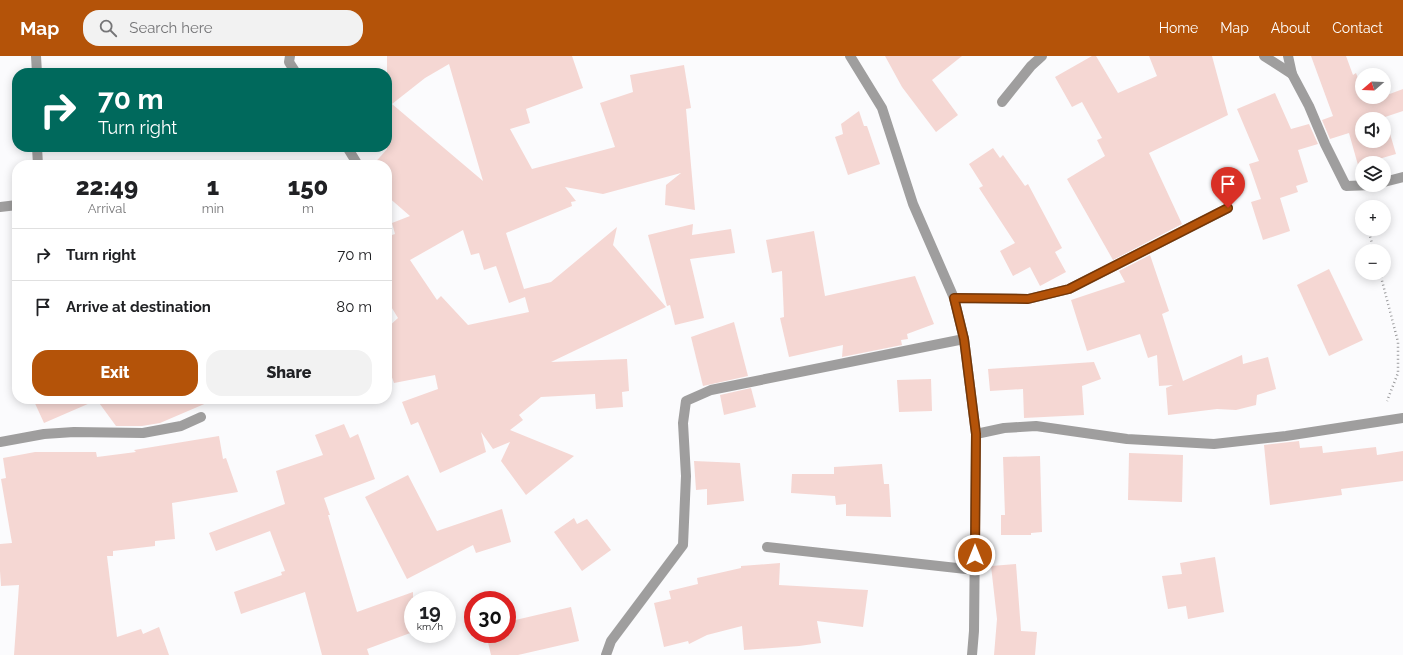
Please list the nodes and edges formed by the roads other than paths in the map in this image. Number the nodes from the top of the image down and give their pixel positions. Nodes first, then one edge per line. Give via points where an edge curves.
1 (36, 56) edge
2 (290, 56) edge
3 (850, 56) edge
4 (1042, 56) edge
5 (1264, 56) edge
6 (1288, 56) edge
7 (37, 68) edge
8 (293, 68) edge
9 (1292, 74) junction
10 (1002, 102) dead end
11 (1403, 177) edge
12 (1391, 180) edge
13 (1355, 186) edge
14 (12, 206) edge
15 (0, 207) edge
16 (1228, 208) dead end
17 (954, 298) junction
18 (964, 339) junction
19 (201, 417) dead end
20 (1403, 418) edge
21 (976, 434) junction
22 (0, 442) edge
23 (767, 547) dead end
24 (975, 570) junction
25 (606, 655) edge
26 (972, 655) edge

1 - 7 street
2 - 8 street via 289,62
3 - 17 street via 882,108 913,204
4 - 10 street
5 - 9 street
6 - 9 street
9 - 13 street via 1346,186
11 - 12 street
14 - 15 street
16 - 17 street via 1069,289 1028,299
17 - 18 street
18 - 21 street
18 - 25 street via 711,390 686,401 683,423 686,476 683,545 611,641
19 - 22 street via 181,426 143,433 74,432 44,434
20 - 21 street via 1214,444 1126,439 1036,426 1004,428
21 - 24 street
23 - 24 street
24 - 26 street

